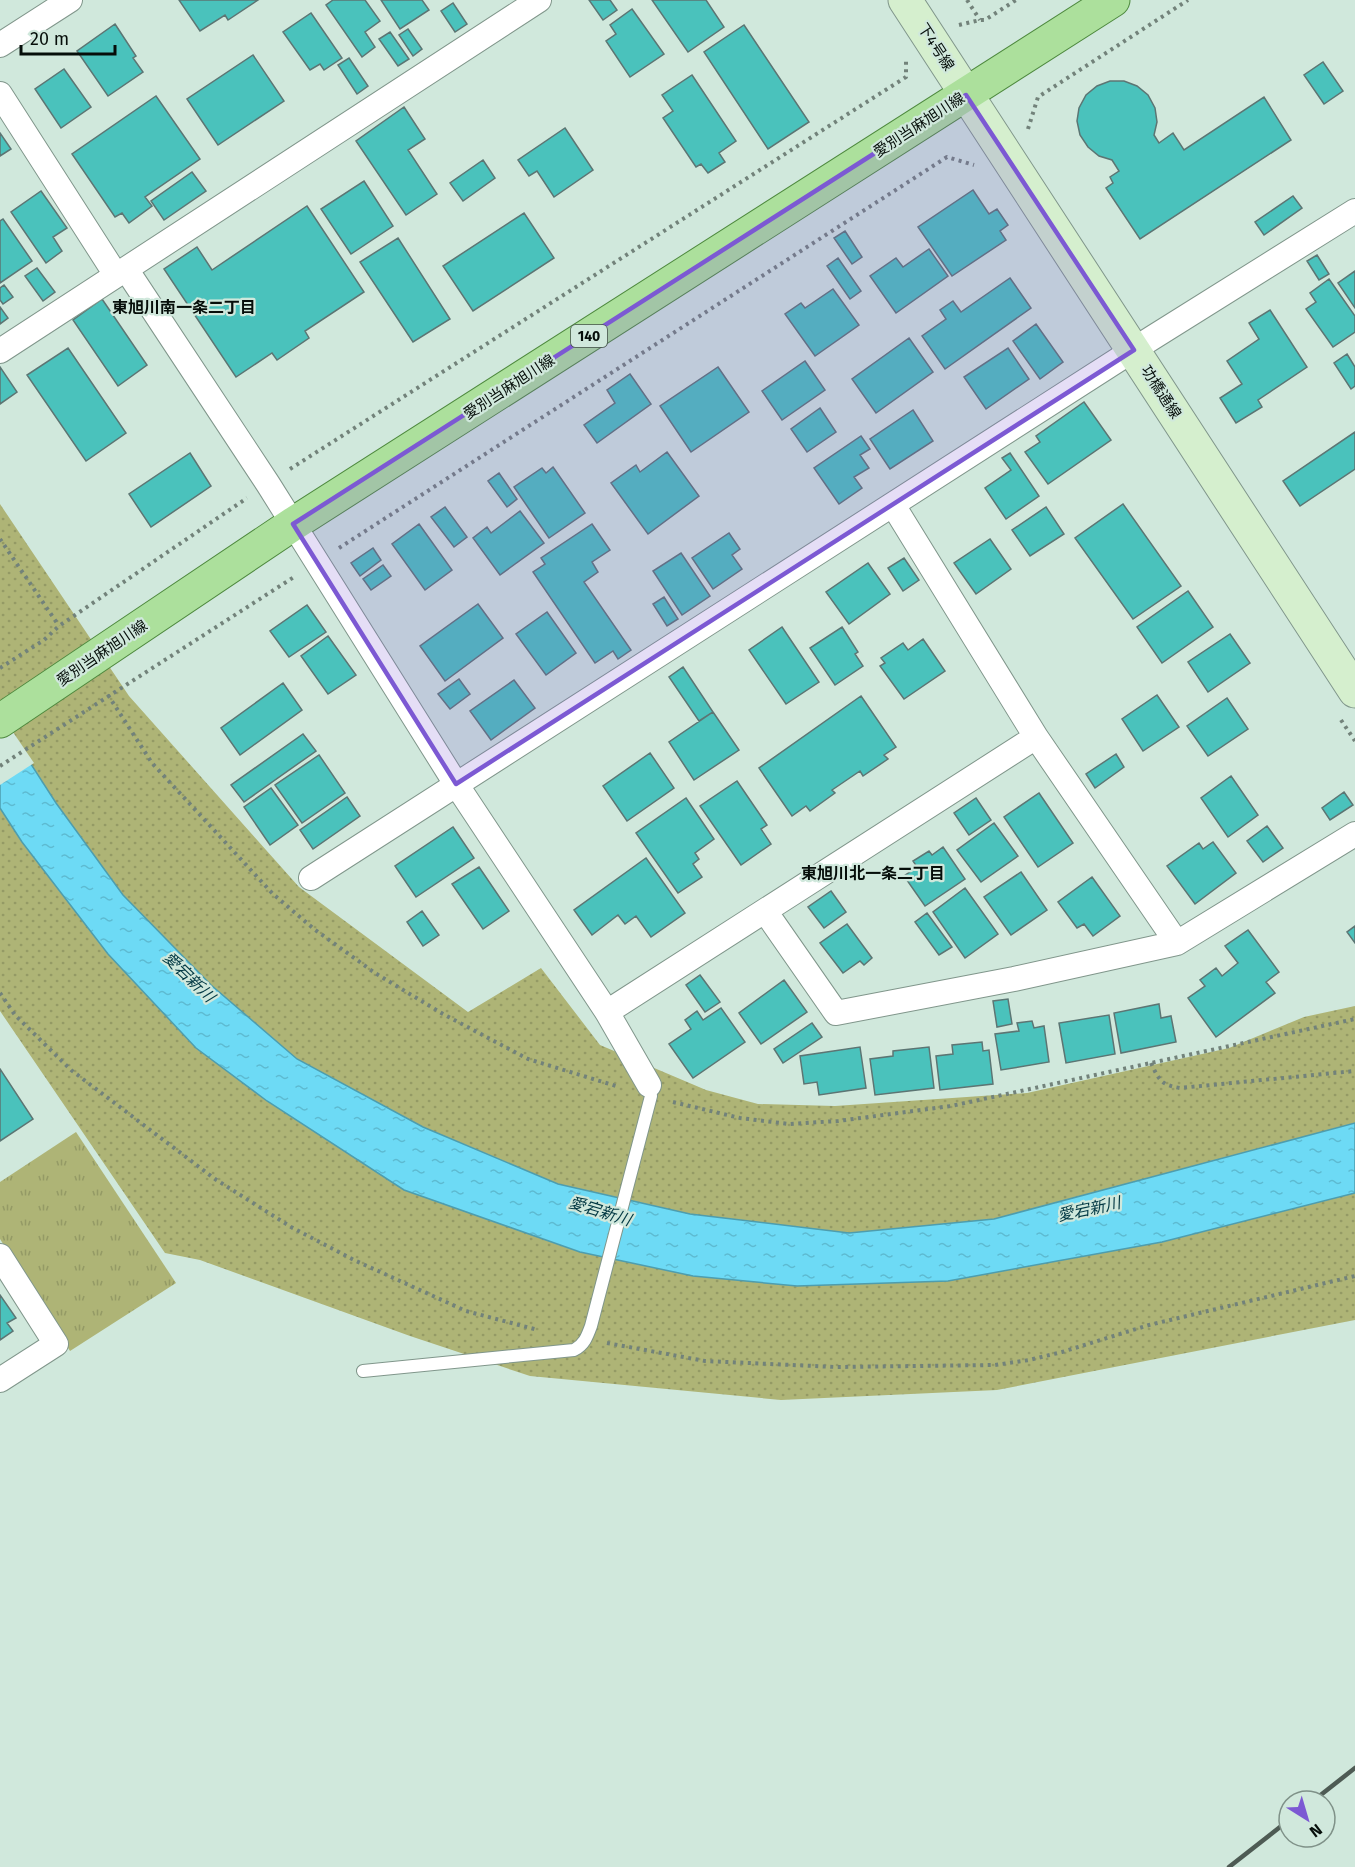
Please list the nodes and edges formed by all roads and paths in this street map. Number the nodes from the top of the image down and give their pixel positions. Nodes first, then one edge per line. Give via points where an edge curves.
1 (70, 0) edge
2 (539, 0) edge
3 (905, 0) edge
4 (967, 0) edge
5 (1016, 0) edge
6 (1113, 0) edge
7 (1188, 0) edge
8 (980, 20) junction
9 (926, 33) junction
10 (3, 37) edge
11 (0, 94) edge
12 (966, 95) junction
13 (1025, 138) dead end
14 (980, 166) dead end
15 (1355, 211) edge
16 (121, 272) junction
17 (1134, 350) junction
18 (0, 351) edge
19 (268, 484) junction
20 (893, 505) junction
21 (294, 524) junction
22 (0, 539) edge
23 (317, 562) junction
24 (59, 626) junction
25 (0, 668) edge
26 (1355, 691) edge
27 (108, 695) junction
28 (0, 721) edge
29 (1036, 737) junction
30 (0, 766) edge
31 (456, 784) junction
32 (1355, 834) edge
33 (311, 878) dead end
34 (765, 911) junction
35 (1177, 943) junction
36 (0, 993) edge
37 (607, 1012) junction
38 (1355, 1019) edge
39 (1151, 1063) junction
40 (1355, 1071) edge
41 (650, 1091) junction
42 (0, 1256) edge
43 (1355, 1276) edge
44 (586, 1339) junction
45 (363, 1371) dead end
46 (0, 1380) edge

1 - 10 street
2 - 16 street
3 - 9 street, 下4号線
4 - 8 path
5 - 8 path
6 - 12 main road, 愛別当麻旭川線 / 140
7 - 13 path via 1038,97
8 - 9 path
9 - 12 street, 下4号線
9 - 19 path via 905,48 906,77
11 - 16 street
12 - 17 street, 功橋通線
12 - 21 main road, 愛別当麻旭川線 / 140
14 - 23 path via 947,157
15 - 17 street
16 - 18 street
16 - 19 street
17 - 20 street
17 - 26 street, 功橋通線
19 - 21 street
19 - 24 path
20 - 29 street
20 - 31 street
21 - 23 street
21 - 28 main road, 愛別当麻旭川線 / 140
22 - 24 path
23 - 27 path
23 - 31 street
24 - 25 path
27 - 30 path
27 - 41 path via 152,763 273,894 314,929 375,973 528,1059
29 - 34 street
29 - 35 street
31 - 33 street
31 - 37 street
32 - 35 street
34 - 35 street via 836,1013
34 - 37 street
36 - 44 path via 15,1015 71,1070 216,1179 291,1227 466,1311
37 - 41 street
38 - 39 path
39 - 40 path via 1167,1086 1180,1088
39 - 41 path via 951,1106 789,1124 740,1119
41 - 44 lane
42 - 46 street via 56,1344
43 - 44 path via 1149,1325 1029,1360 995,1365 836,1367 705,1361
44 - 45 lane via 574,1350

